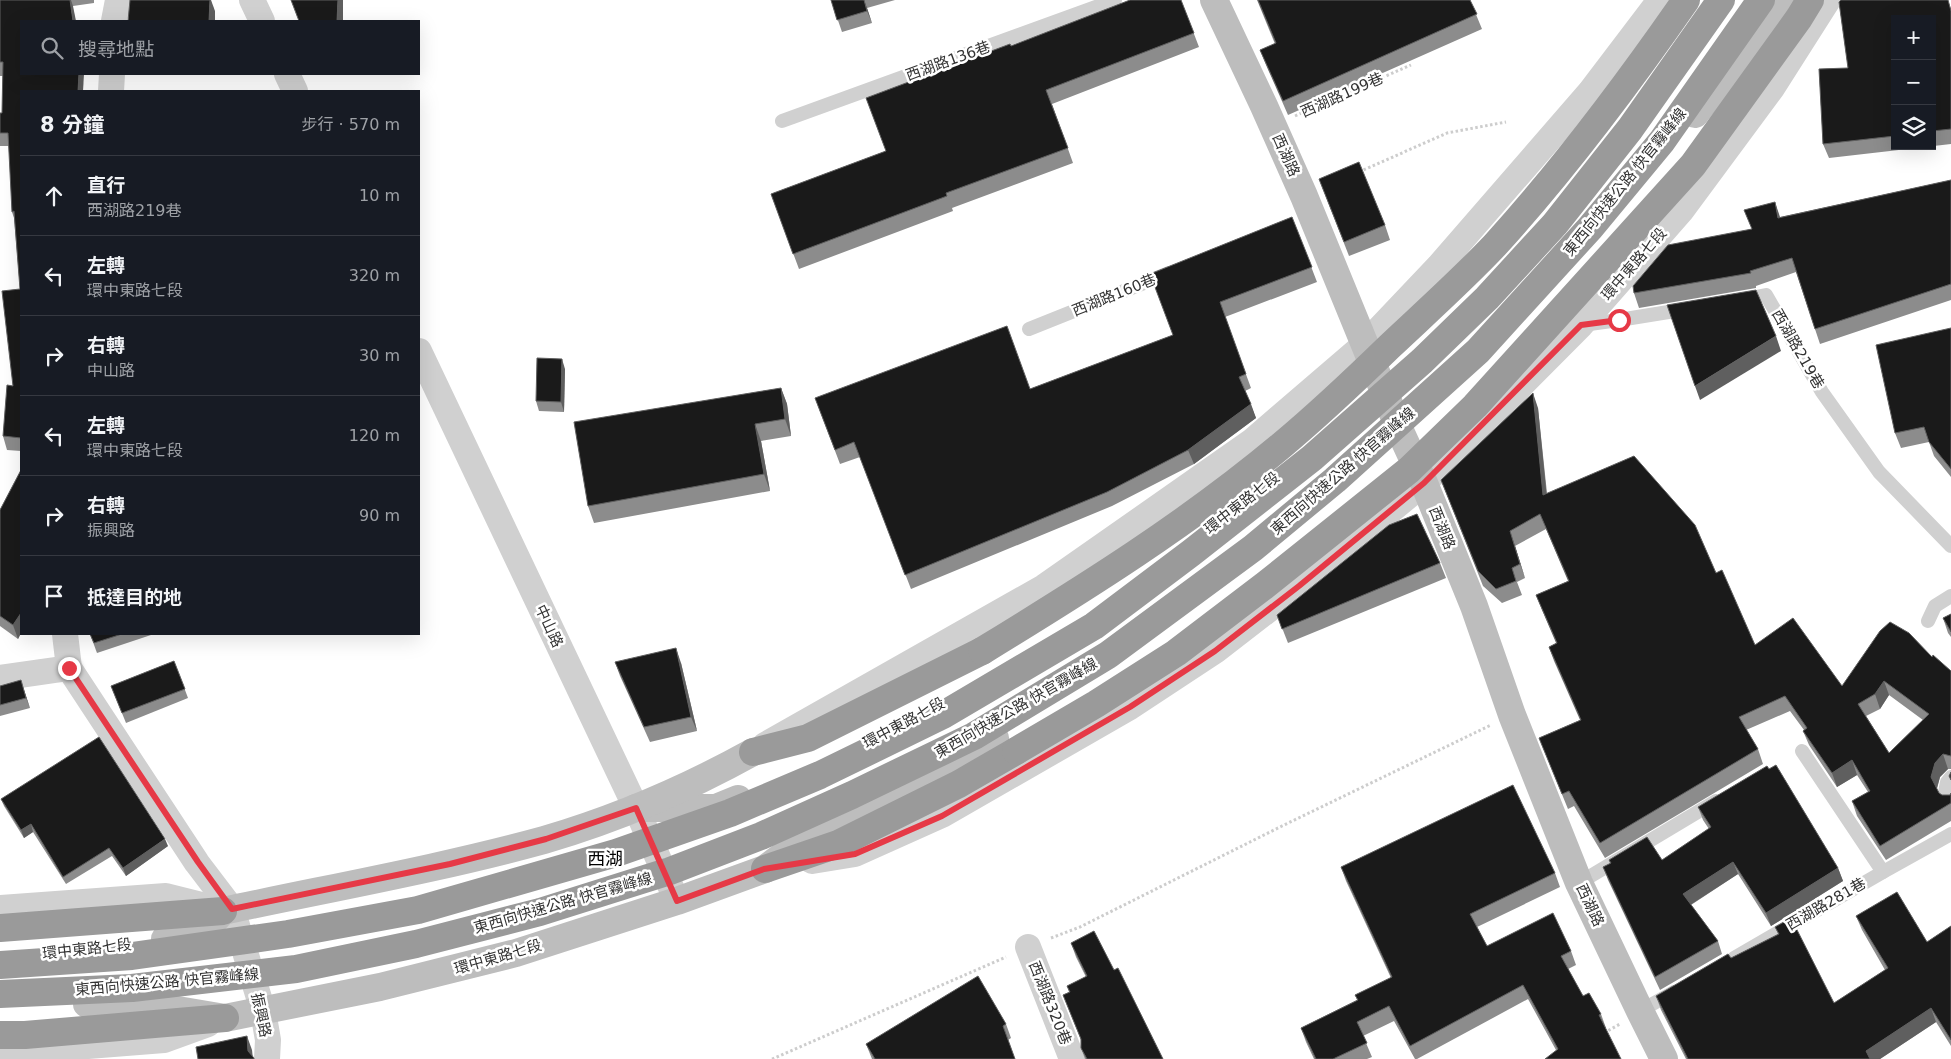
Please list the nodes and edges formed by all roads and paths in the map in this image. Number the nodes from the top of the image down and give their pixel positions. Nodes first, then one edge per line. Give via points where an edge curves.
1 (118, 0) edge
2 (252, 0) edge
3 (1115, 0) edge
4 (1214, 0) edge
5 (1660, 0) edge
6 (1686, 0) edge
7 (1712, 0) edge
8 (1721, 0) edge
9 (1761, 0) edge
10 (1786, 0) edge
11 (1810, 0) edge
12 (1828, 0) edge
13 (114, 20) edge
14 (262, 20) edge
15 (1411, 65) dead end
16 (112, 75) edge
17 (287, 75) edge
18 (111, 90) edge
19 (295, 90) edge
20 (782, 121) dead end
21 (1506, 122) dead end
22 (1273, 126) junction
23 (1357, 172) edge
24 (1184, 267) edge
25 (1727, 302) edge
26 (1697, 307) edge
27 (1581, 325) junction
28 (1029, 329) dead end
29 (1365, 344) junction
30 (420, 353) edge
31 (1382, 385) junction
32 (1402, 433) junction
33 (1424, 483) junction
34 (1951, 546) edge
35 (1951, 596) edge
36 (1928, 621) dead end
37 (65, 635) edge
38 (69, 668) junction
39 (0, 678) edge
40 (1512, 715) junction
41 (1802, 751) dead end
42 (753, 752) junction
43 (1951, 777) edge
44 (1730, 793) edge
45 (1951, 802) edge
46 (636, 808) junction
47 (1951, 834) edge
48 (764, 869) junction
49 (1883, 872) junction
50 (1579, 883) junction
51 (677, 901) junction
52 (228, 910) junction
53 (3, 921) edge
54 (1028, 947) junction
55 (0, 954) edge
56 (1724, 963) edge
57 (0, 964) edge
58 (1682, 987) edge
59 (0, 994) edge
60 (0, 1007) edge
61 (263, 1011) junction
62 (1640, 1012) junction
63 (225, 1018) junction
64 (13, 1035) edge
65 (1601, 1035) edge
66 (0, 1053) edge
67 (267, 1059) edge
68 (772, 1059) edge
69 (1072, 1059) edge
70 (1664, 1059) edge

1 - 13 street
2 - 14 street
3 - 20 lane, 西湖路136巷
4 - 22 street, 西湖路
5 - 29 street, 環中東路七段 via 1590,92 1439,266
6 - 42 highway, bridge via 1610,107 1494,246 1282,445 1203,506 1109,571 982,651 808,738
7 - 31 street, 環中東路七段 via 1624,124 1550,218 1482,292
8 - 57 highway, 東西向快速公路 快官霧峰線, bridge via 1630,129 1555,224 1487,298 1422,361 1312,458 1094,626 943,715 820,775 730,813 616,853 418,910 288,934 132,956
9 - 59 highway, 東西向快速公路 快官霧峰線, bridge via 1662,141 1590,228 1471,358 1335,480 1253,548 1108,655 974,736 761,836 670,871 540,912 416,944 296,969 132,988
10 - 32 street, 環中東路七段 via 1598,232 1484,358
11 - 48 highway, bridge via 1692,165 1475,406 1409,470 1176,653 1096,704 959,784 838,844
12 - 27 street, 環中東路七段 via 1772,88 1681,211
15 - 22 path, 西湖路199巷
16 - 18 street
17 - 19 street
21 - 23 path via 1447,133
22 - 29 street, 西湖路 via 1307,218
24 - 28 lane, 西湖路160巷
25 - 34 lane, 西湖路219巷 via 1766,295 1822,392 1879,472
26 - 27 lane
27 - 33 street, 環中東路七段
29 - 31 street, 西湖路
29 - 42 street, 環中東路七段 via 1251,442 1044,586
30 - 46 street, 中山路
31 - 32 street, 西湖路
31 - 46 street, 環中東路七段 via 1238,508 1090,620 1016,662 882,736 716,808
32 - 33 street, 西湖路
32 - 48 street, 環中東路七段 via 1342,489 1260,556 1060,700 942,769 831,819
33 - 40 street, 西湖路 via 1474,606
33 - 48 street, 環中東路七段 via 1215,651 1050,754 942,816 855,854
35 - 36 lane via 1935,606
37 - 38 street, 振興路
38 - 39 street
38 - 52 street, 振興路
40 - 50 street, 西湖路
40 - 54 path via 1080,927
41 - 49 lane, 西湖路281巷
42 - 46 street, 環中東路七段
43 - 45 lane via 1945,792
44 - 50 lane
46 - 51 street, 中山路
46 - 52 street, 環中東路七段 via 546,839 450,864
47 - 49 lane, 西湖路281巷
48 - 51 street, 環中東路七段
49 - 56 lane, 西湖路281巷
50 - 62 street, 西湖路
51 - 61 street, 環中東路七段 via 460,968
52 - 53 highway
52 - 55 street, 環中東路七段 via 202,933 132,944
52 - 61 street, 振興路
54 - 68 path
54 - 69 street, 西湖路320巷
58 - 62 lane
60 - 63 street, 環中東路七段 via 130,1002
61 - 63 street, 環中東路七段
61 - 67 street, 振興路 via 268,1040
62 - 65 path
62 - 70 street, 西湖路
63 - 64 highway
63 - 66 street, 環中東路七段 via 164,1040

